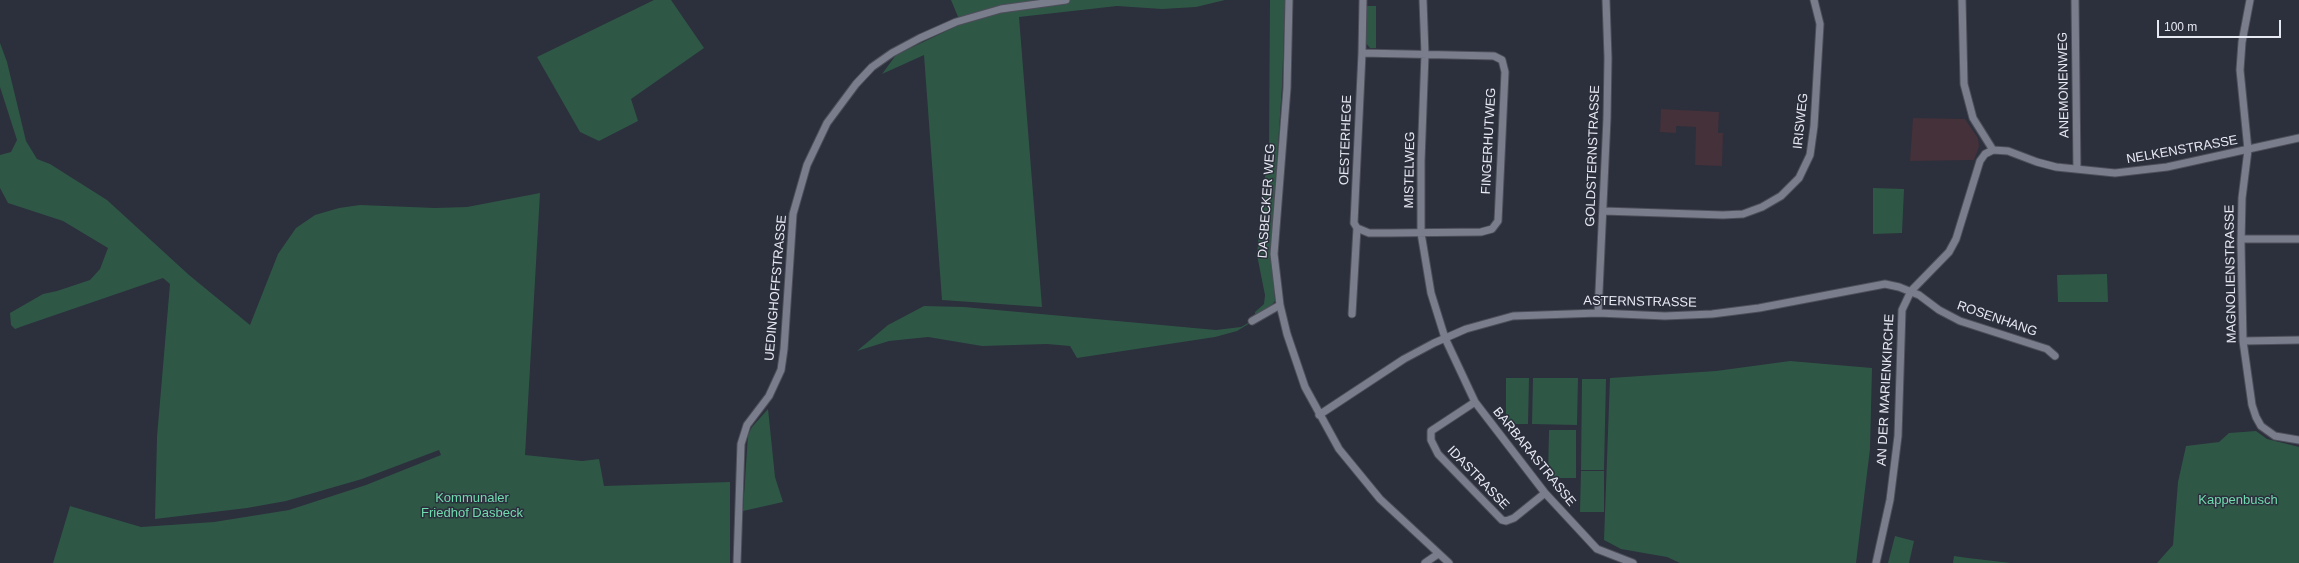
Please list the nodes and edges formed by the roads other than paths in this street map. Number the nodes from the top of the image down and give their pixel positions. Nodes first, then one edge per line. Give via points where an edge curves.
1 (1066, 0) edge
2 (1289, 0) edge
3 (1363, 0) edge
4 (1423, 0) edge
5 (1606, 0) edge
6 (1814, 0) edge
7 (1962, 0) edge
8 (2075, 0) edge
9 (2250, 0) edge
10 (1362, 53) junction
11 (1426, 54) junction
12 (2299, 138) edge
13 (1993, 150) junction
14 (2248, 150) junction
15 (2077, 169) junction
16 (1603, 211) junction
17 (1357, 228) junction
18 (1421, 233) junction
19 (2241, 239) junction
20 (2299, 239) edge
21 (1911, 291) junction
22 (1280, 305) junction
23 (1598, 313) junction
24 (1352, 314) dead end
25 (1252, 321) dead end
26 (1445, 338) junction
27 (2299, 340) edge
28 (2243, 341) junction
29 (2055, 356) dead end
30 (1475, 402) junction
31 (1319, 415) junction
32 (2299, 440) edge
33 (1544, 493) junction
34 (1438, 554) junction
35 (737, 563) edge
36 (1426, 563) edge
37 (1449, 563) edge
38 (1633, 563) edge
39 (1876, 563) edge

1 - 35 street, UEDINGHOFFSTRASSE via 1001,9 956,22 920,38 872,67 827,123 807,165 793,214 781,370 769,396 747,425 742,444
2 - 22 street, DASBECKER WEG via 1287,88 1274,254
3 - 10 street, OESTERHEGE
4 - 11 street, MISTELWEG
5 - 16 street, GOLDSTERNSTRASSE via 1608,66
6 - 16 street, IRISWEG via 1820,24 1810,155 1799,178 1781,196 1743,214
7 - 13 street via 1964,84 1973,118
8 - 15 street, ANEMONENWEG
9 - 14 street, MAGNOLIENSTRASSE via 2240,70
10 - 11 street
10 - 17 street, OESTERHEGE via 1354,223
11 - 18 street, MISTELWEG via 1421,161
11 - 18 street, FINGERHUTWEG via 1499,57 1504,64 1505,72 1498,221 1494,228 1487,231
12 - 14 street, NELKENSTRASSE
13 - 15 street, NELKENSTRASSE via 2008,151 2037,162
13 - 21 street via 1985,154 1980,161 1956,239 1949,252
14 - 15 street, NELKENSTRASSE via 2132,172
14 - 19 street, MAGNOLIENSTRASSE via 2242,198
16 - 23 street, GOLDSTERNSTRASSE
17 - 18 street via 1369,233
17 - 24 street, OESTERHEGE
18 - 26 street, MISTELWEG via 1431,292
19 - 20 street
19 - 28 street, MAGNOLIENSTRASSE
21 - 23 street, ASTERNSTRASSE via 1885,284 1758,308 1686,316
21 - 29 street, ROSENHANG via 1950,316 2047,349
21 - 39 street, AN DER MARIENKIRCHE via 1904,304 1900,326 1900,418 1895,466
22 - 25 street
22 - 31 street, DASBECKER WEG via 1299,371
23 - 26 street, ASTERNSTRASSE via 1513,316 1466,329
26 - 30 street, BARBARASTRASSE
26 - 31 street, ASTERNSTRASSE via 1404,359
27 - 28 street
28 - 32 street, MAGNOLIENSTRASSE via 2256,417 2262,426 2275,436
30 - 33 street, BARBARASTRASSE
30 - 33 street, IDASTRASSE via 1434,427 1430,436 1438,454 1502,520 1514,518
31 - 34 street, DASBECKER WEG via 1339,449 1380,499
33 - 38 street, BARBARASTRASSE via 1597,548
34 - 36 street
34 - 37 street, DASBECKER WEG

